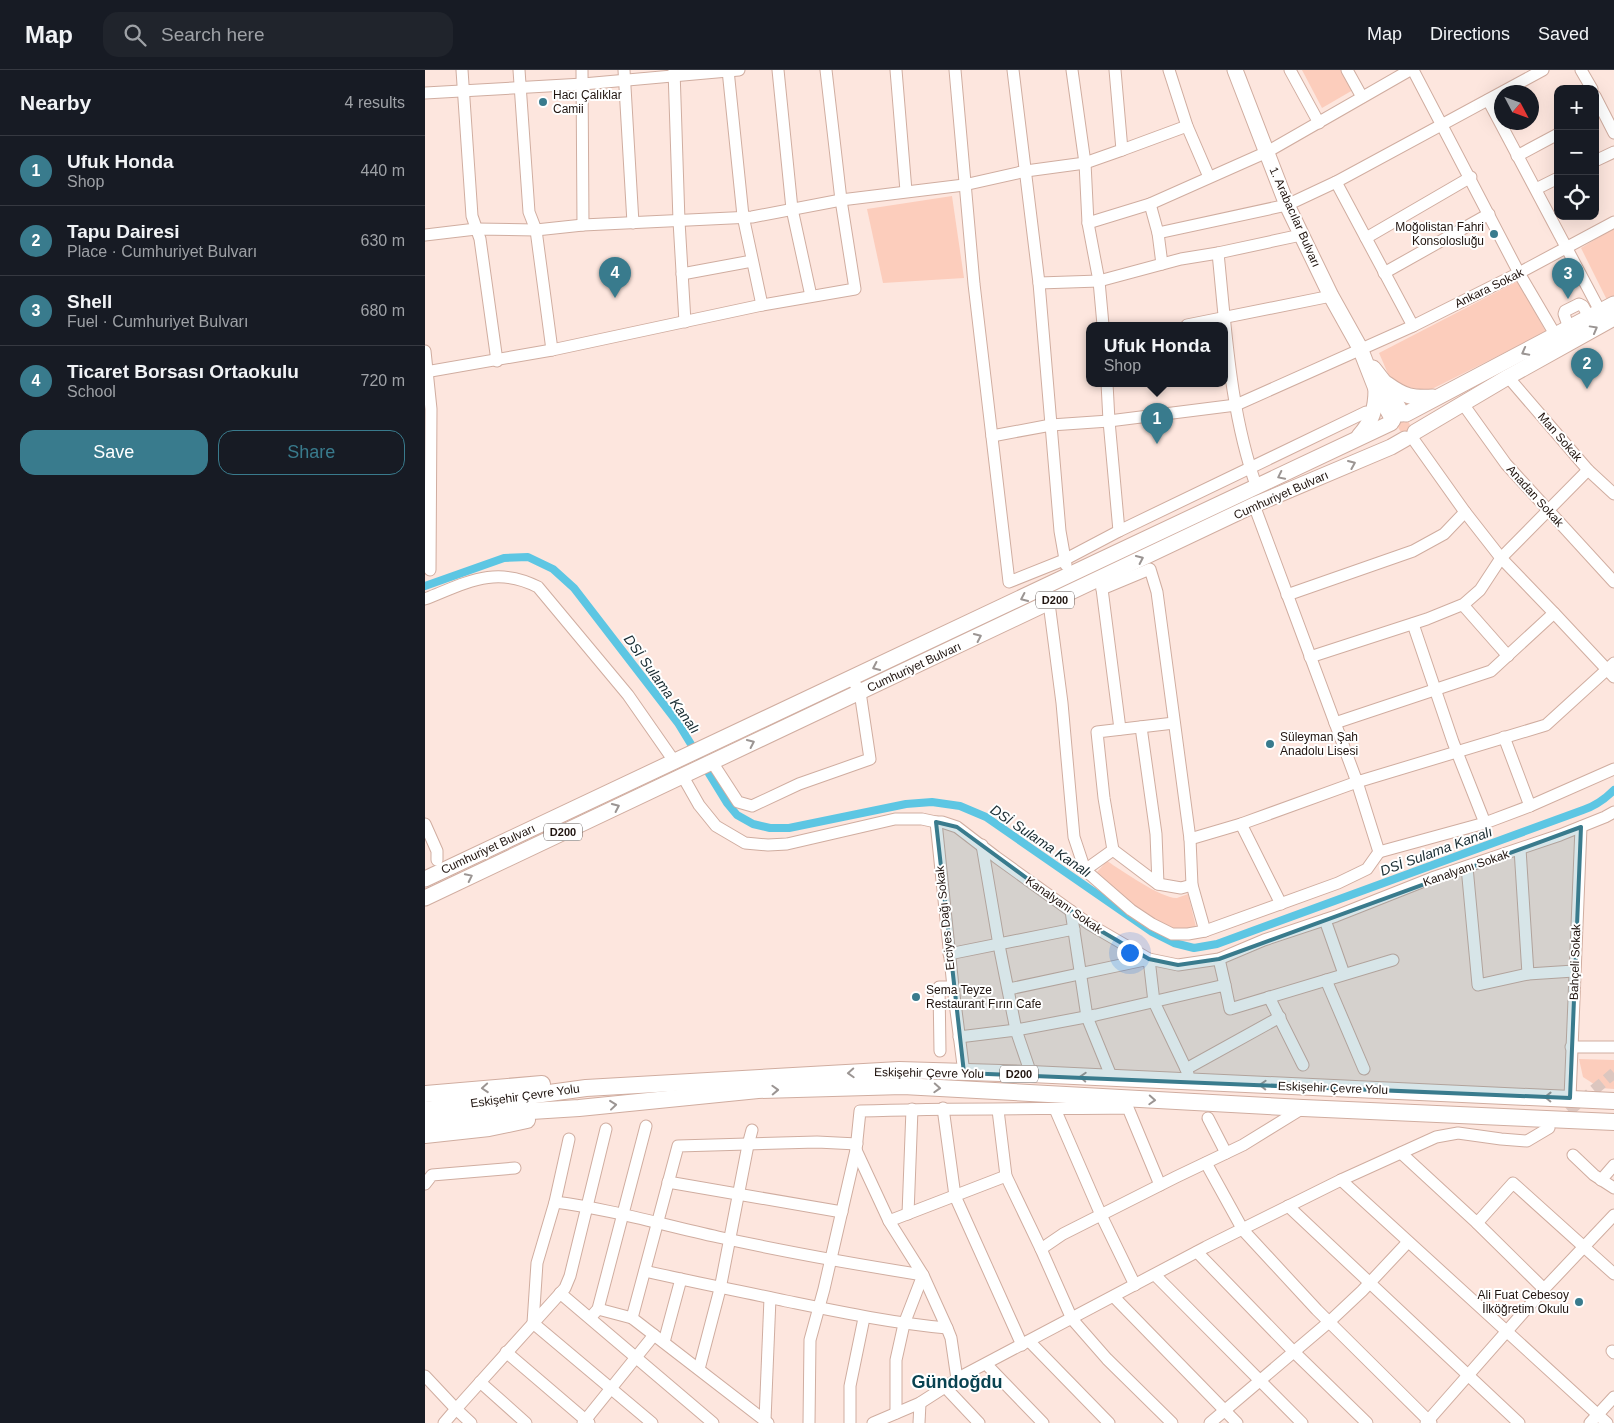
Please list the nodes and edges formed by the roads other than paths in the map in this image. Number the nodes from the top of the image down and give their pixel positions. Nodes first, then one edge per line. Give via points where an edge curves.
1 (462, 70) edge
2 (519, 70) edge
3 (582, 70) edge
4 (778, 70) edge
5 (826, 70) edge
6 (897, 70) edge
7 (955, 70) edge
8 (1013, 70) edge
9 (1072, 70) edge
10 (1115, 70) edge
11 (1169, 70) edge
12 (1235, 70) edge
13 (1289, 70) edge
14 (1347, 70) edge
15 (1412, 70) edge
16 (1543, 70) edge
17 (1581, 70) edge
18 (732, 71) edge
19 (674, 73) edge
20 (624, 75) edge
21 (583, 84) junction
22 (1589, 85) edge
23 (520, 87) junction
24 (463, 90) junction
25 (425, 93) edge
26 (1362, 97) junction
27 (1488, 100) junction
28 (1599, 112) edge
29 (1319, 123) junction
30 (1441, 124) junction
31 (1187, 126) junction
32 (1614, 133) edge
33 (1554, 136) edge
34 (1122, 150) junction
35 (1267, 152) junction
36 (1614, 152) edge
37 (1517, 156) junction
38 (1599, 158) edge
39 (1085, 163) junction
40 (1026, 171) junction
41 (1209, 177) junction
42 (1471, 178) junction
43 (1554, 180) edge
44 (1336, 182) junction
45 (964, 185) junction
46 (1536, 189) junction
47 (906, 191) junction
48 (841, 200) junction
49 (1150, 204) junction
50 (1287, 205) junction
51 (792, 209) junction
52 (1489, 214) junction
53 (743, 216) junction
54 (679, 220) junction
55 (1614, 222) edge
56 (633, 223) junction
57 (1088, 223) junction
58 (583, 226) junction
59 (476, 229) junction
60 (536, 230) junction
61 (1158, 233) junction
62 (425, 235) edge
63 (1301, 235) junction
64 (1366, 238) junction
65 (1567, 248) junction
66 (1218, 253) junction
67 (753, 261) junction
68 (1161, 264) junction
69 (1384, 273) junction
70 (1519, 273) junction
71 (682, 274) junction
72 (1099, 281) junction
73 (1039, 283) junction
74 (811, 296) junction
75 (1331, 296) junction
76 (1614, 304) edge
77 (762, 305) junction
78 (1594, 314) junction
79 (1224, 318) junction
80 (1614, 318) edge
81 (685, 322) junction
82 (1103, 322) edge
83 (1203, 322) edge
84 (1225, 322) edge
85 (1413, 326) junction
86 (1562, 332) junction
87 (1228, 347) edge
88 (425, 350) edge
89 (552, 350) junction
90 (1363, 354) junction
91 (497, 361) junction
92 (427, 373) edge
93 (1508, 377) junction
94 (1380, 386) junction
95 (1107, 387) edge
96 (1440, 396) junction
97 (1463, 404) junction
98 (1236, 405) junction
99 (1366, 412) dead end
100 (1398, 418) junction
101 (1109, 421) junction
102 (1051, 425) junction
103 (428, 430) edge
104 (992, 436) junction
105 (1410, 436) junction
106 (1357, 439) junction
107 (1250, 469) junction
108 (1588, 470) junction
109 (1257, 488) junction
110 (1614, 494) edge
111 (428, 501) edge
112 (1254, 505) junction
113 (1548, 510) junction
114 (1465, 512) junction
115 (1119, 531) junction
116 (1501, 558) junction
117 (1064, 560) junction
118 (430, 570) dead end
119 (1614, 582) edge
120 (1101, 583) junction
121 (1071, 584) junction
122 (1287, 595) junction
123 (425, 599) edge
124 (1049, 603) junction
125 (1463, 605) junction
126 (1554, 613) junction
127 (1413, 624) junction
128 (1508, 656) junction
129 (1311, 657) junction
130 (1612, 670) edge
131 (852, 678) junction
132 (1435, 689) junction
133 (860, 692) junction
134 (1174, 723) junction
135 (1335, 723) junction
136 (1141, 727) junction
137 (1119, 728) junction
138 (1504, 737) junction
139 (1456, 751) junction
140 (674, 761) junction
141 (707, 764) junction
142 (1614, 769) edge
143 (682, 775) junction
144 (1357, 782) junction
145 (1530, 806) junction
146 (1614, 812) edge
147 (560, 816) junction
148 (936, 822) junction
149 (1485, 823) junction
150 (425, 824) edge
151 (1241, 824) junction
152 (1581, 827) junction
153 (566, 830) junction
154 (1190, 839) junction
155 (981, 845) junction
156 (1520, 849) junction
157 (1113, 850) junction
158 (1379, 852) junction
159 (437, 860) dead end
160 (1467, 867) junction
161 (1085, 870) junction
162 (425, 879) edge
163 (1158, 884) junction
164 (1192, 885) junction
165 (425, 898) edge
166 (1281, 904) junction
167 (1071, 911) junction
168 (1325, 920) junction
169 (1074, 929) junction
170 (1205, 931) junction
171 (999, 945) junction
172 (949, 954) junction
173 (1149, 959) junction
174 (1219, 959) junction
175 (1393, 960) dead end
176 (1574, 971) junction
177 (1079, 974) junction
178 (1344, 974) junction
179 (1529, 974) junction
180 (1326, 980) junction
181 (1225, 985) junction
182 (953, 987) junction
183 (1009, 989) junction
184 (1269, 997) junction
185 (1154, 1002) junction
186 (1087, 1017) junction
187 (1280, 1017) junction
188 (1016, 1030) junction
189 (959, 1037) junction
190 (1571, 1047) junction
191 (1614, 1047) edge
192 (939, 1050) dead end
193 (1303, 1065) dead end
194 (1364, 1069) dead end
195 (1109, 1070) dead end
196 (964, 1073) junction
197 (1031, 1074) junction
198 (586, 1088) junction
199 (425, 1094) edge
200 (1570, 1098) junction
201 (1614, 1101) edge
202 (579, 1108) junction
203 (943, 1108) junction
204 (1303, 1108) junction
205 (912, 1109) junction
206 (1055, 1109) junction
207 (425, 1110) edge
208 (998, 1110) junction
209 (1208, 1118) dead end
210 (425, 1122) edge
211 (1614, 1122) edge
212 (646, 1126) dead end
213 (1549, 1128) tunnel mouth
214 (605, 1129) dead end
215 (752, 1130) dead end
216 (425, 1135) edge
217 (569, 1139) dead end
218 (747, 1145) junction
219 (856, 1147) junction
220 (1226, 1153) junction
221 (1401, 1153) junction
222 (1573, 1155) dead end
223 (1206, 1162) junction
224 (1614, 1165) edge
225 (515, 1168) dead end
226 (1006, 1176) junction
227 (1341, 1180) junction
228 (1601, 1180) junction
229 (668, 1182) junction
230 (425, 1184) edge
231 (1160, 1185) junction
232 (1614, 1188) edge
233 (739, 1193) junction
234 (955, 1196) junction
235 (555, 1202) junction
236 (587, 1206) junction
237 (1288, 1206) junction
238 (842, 1212) junction
239 (908, 1214) junction
240 (621, 1215) junction
241 (1101, 1215) junction
242 (1614, 1216) edge
243 (889, 1221) junction
244 (1477, 1223) junction
245 (658, 1224) junction
246 (1243, 1230) junction
247 (730, 1240) junction
248 (1408, 1242) junction
249 (1584, 1247) junction
250 (1041, 1249) junction
251 (1197, 1252) junction
252 (831, 1260) junction
253 (645, 1271) junction
254 (1614, 1274) edge
255 (923, 1275) junction
256 (1155, 1275) junction
257 (681, 1279) junction
258 (1369, 1283) junction
259 (1135, 1285) junction
260 (720, 1289) junction
261 (1544, 1290) junction
262 (560, 1293) junction
263 (1114, 1297) junction
264 (770, 1298) junction
265 (819, 1308) junction
266 (598, 1309) junction
267 (590, 1318) junction
268 (632, 1318) junction
269 (864, 1318) junction
270 (1072, 1319) junction
271 (1329, 1322) junction
272 (533, 1323) junction
273 (903, 1324) junction
274 (947, 1328) junction
275 (1507, 1331) junction
276 (659, 1339) junction
277 (1026, 1343) junction
278 (506, 1352) junction
279 (1295, 1352) junction
280 (637, 1357) junction
281 (986, 1364) junction
282 (699, 1369) junction
283 (1469, 1375) junction
284 (425, 1376) edge
285 (957, 1379) junction
286 (480, 1382) junction
287 (1259, 1382) junction
288 (945, 1387) junction
289 (612, 1388) junction
290 (1614, 1397) edge
291 (921, 1403) junction
292 (455, 1409) junction
293 (1224, 1411) junction
294 (896, 1413) junction
295 (1594, 1419) edge
296 (586, 1422) edge
297 (766, 1422) edge
298 (1429, 1422) edge
299 (444, 1423) edge
300 (471, 1423) edge
301 (526, 1423) edge
302 (652, 1423) edge
303 (713, 1423) edge
304 (809, 1423) edge
305 (850, 1423) edge
306 (873, 1423) edge
307 (919, 1423) edge
308 (979, 1423) edge
309 (1043, 1423) edge
310 (1109, 1423) edge
311 (1172, 1423) edge
312 (1210, 1423) edge
313 (1237, 1423) edge
314 (1302, 1423) edge
315 (1367, 1423) edge
316 (1519, 1423) edge
317 (1607, 1423) edge

1 - 24 street
2 - 23 street
3 - 21 street
4 - 51 street
5 - 48 street
6 - 47 street
7 - 45 street
8 - 40 street
9 - 39 street
10 - 34 street
11 - 31 street
12 - 35 main road, 1. Arabacılar Bulvarı
13 - 29 street
14 - 26 street
15 - 26 street
15 - 30 street
16 - 27 street
17 - 22 street
18 - 19 street
18 - 53 street
19 - 20 street
19 - 54 street
20 - 21 street
20 - 56 street
21 - 23 street
21 - 58 street
23 - 24 street
23 - 60 street via 529,212
24 - 25 street
24 - 59 street
26 - 29 street
27 - 30 street
27 - 37 street
28 - 32 street
29 - 35 street
30 - 42 street
30 - 44 street
31 - 34 street
31 - 41 street
33 - 37 street
34 - 39 street
35 - 41 street
35 - 50 main road, 1. Arabacılar Bulvarı
36 - 38 street
37 - 46 street
39 - 40 street
39 - 57 street
40 - 45 street
40 - 73 street
41 - 49 street
42 - 52 street
42 - 64 street
43 - 46 street
44 - 50 street
44 - 64 street
45 - 47 street
45 - 104 street
46 - 65 street
47 - 48 street
48 - 51 street
48 - 74 street via 855,290
49 - 57 street
49 - 61 street
50 - 61 street
50 - 63 main road, 1. Arabacılar Bulvarı
51 - 53 street
51 - 74 street
52 - 69 street
52 - 70 street
53 - 54 street
53 - 67 street
54 - 56 street
54 - 71 street
55 - 65 street, Ankara Sokak
56 - 58 street
57 - 72 street
58 - 60 street
59 - 60 street
59 - 62 street
59 - 91 street
60 - 89 street
61 - 68 street
63 - 66 street
63 - 75 main road, 1. Arabacılar Bulvarı
64 - 69 street
65 - 70 street, Ankara Sokak
65 - 78 street
66 - 68 street
66 - 79 street
67 - 71 street
67 - 77 street
68 - 72 street
69 - 85 street
70 - 85 street, Ankara Sokak
70 - 86 street
71 - 81 street
72 - 73 street
72 - 82 street
73 - 102 street
74 - 77 street
75 - 79 street
75 - 90 main road, 1. Arabacılar Bulvarı
76 - 78 main road, Cumhuriyet Bulvarı
77 - 81 street
78 - 86 main road, Cumhuriyet Bulvarı
79 - 83 street
79 - 84 street
93 -> 80 main road, Cumhuriyet Bulvarı
81 - 89 street
85 - 90 street, Ankara Sokak
86 -> 96 main road, Cumhuriyet Bulvarı
87 - 98 street
88 - 92 street
89 - 91 street
90 - 94 main road, 1. Arabacılar Bulvarı
90 - 98 street, Ankara Sokak
91 - 92 street
92 - 103 street
93 - 97 main road, Cumhuriyet Bulvarı
93 - 108 street, Man Sokak
94 - 96 main road via 1416,398
94 - 100 main road, 1. Arabacılar Bulvarı
94 - 106 main road via 1373,414
95 - 101 street
96 - 100 main road, Cumhuriyet Bulvarı
97 - 105 main road, Cumhuriyet Bulvarı
97 - 113 street, Anadan Sokak via 1506,464
98 - 101 street, Ankara Sokak
98 - 107 street
99 - 107 street
100 - 105 main road via 1415,420 1416,428
100 - 105 main road via 1392,431 1397,437
100 - 106 main road, Cumhuriyet Bulvarı
101 - 102 street, Ankara Sokak
101 - 115 street
102 - 104 street, Ankara Sokak
102 - 117 street
103 - 111 street
104 - 117 street via 1009,582
112 -> 105 main road, Cumhuriyet Bulvarı / D200
105 - 114 street
106 -> 109 main road, Cumhuriyet Bulvarı
107 - 109 street
107 - 115 street
108 - 110 street, Man Sokak
108 - 113 street
109 - 121 main road, Cumhuriyet Bulvarı
111 - 118 street
120 -> 112 main road, Cumhuriyet Bulvarı / D200
112 - 122 street
113 - 116 street
113 - 119 street, Anadan Sokak
114 - 116 street
114 - 122 street via 1444,534 1413,550
115 - 117 street
116 - 125 street via 1480,590
116 - 126 street
117 - 121 street
120 - 121 main road, Cumhuriyet Bulvarı / D200
120 - 134 street via 1150,568 1157,592
120 - 137 street
121 - 124 main road, Cumhuriyet Bulvarı / D200
121 -> 131 main road, Cumhuriyet Bulvarı
122 - 129 street
123 - 140 street via 480,578 506,576 538,587 629,695
133 -> 124 main road, Cumhuriyet Bulvarı / D200
124 - 161 street via 1074,837
125 - 127 street
125 - 128 street
126 - 128 street
126 - 130 street
127 - 129 street
127 - 132 street
128 - 132 street via 1491,671
129 - 135 street
130 - 138 street via 1546,725
131 - 133 street
131 - 140 main road, Cumhuriyet Bulvarı
132 - 135 street
132 - 139 street
141 -> 133 main road, Cumhuriyet Bulvarı / D200
133 - 141 street via 870,759 799,784 752,806 738,802
134 - 136 street
134 - 154 street
135 - 144 street
136 - 137 street
136 - 163 street via 1156,834
137 - 157 street via 1097,732
138 - 139 street
138 - 145 street
139 - 144 street
139 - 149 street
140 - 147 main road, Cumhuriyet Bulvarı
141 - 143 main road, Cumhuriyet Bulvarı / D200
142 - 145 street
143 - 148 street, Kanalyanı Sokak via 716,826 745,843 787,844 895,819
153 -> 143 main road, Cumhuriyet Bulvarı / D200
144 - 151 street
144 - 158 street
145 - 149 street
146 - 152 street, Kanalyanı Sokak
147 - 153 main road
147 - 162 main road, Cumhuriyet Bulvarı
148 - 155 street, Kanalyanı Sokak via 957,827
148 - 172 street, Erciyes Dağı Sokak
149 - 158 street
150 - 159 street via 437,851
151 - 154 street
151 - 166 street
152 - 156 street, Kanalyanı Sokak
152 - 176 street, Bahçeli Sokak
165 -> 153 main road, Cumhuriyet Bulvarı / D200
154 - 164 street
155 - 167 street, Kanalyanı Sokak
155 - 171 street
156 - 160 street, Kanalyanı Sokak
156 - 179 street
157 - 161 street
157 - 163 street
158 - 166 street via 1367,869
160 - 168 street, Kanalyanı Sokak
160 - 179 street via 1478,985
161 - 170 street via 1131,910 1172,934
163 - 164 street via 1181,888
164 - 170 street
166 - 170 street
167 - 169 street
167 - 173 street, Kanalyanı Sokak
168 - 174 street, Kanalyanı Sokak via 1263,940
168 - 178 street
169 - 171 street
169 - 177 street
171 - 172 street
171 - 183 street
172 - 182 street, Erciyes Dağı Sokak
173 - 174 street, Kanalyanı Sokak via 1179,965
173 - 177 street
173 - 185 street
174 - 181 street
175 - 178 street
176 - 179 street
176 - 190 street, Bahçeli Sokak
177 - 183 street
177 - 186 street
178 - 180 street
180 - 184 street
180 - 194 street
181 - 184 street via 1230,1009
181 - 185 street
182 - 189 street, Erciyes Dağı Sokak
182 - 192 street via 939,988
183 - 188 street
184 - 187 street
185 - 186 street
185 - 187 street via 1187,1071
186 - 188 street
186 - 195 street
187 - 193 street
188 - 189 street
188 - 197 street
189 - 196 street, Erciyes Dağı Sokak
190 - 191 street
190 - 200 street, Bahçeli Sokak
196 - 197 highway, Eskişehir Çevre Yolu / D200
196 -> 198 highway, Eskişehir Çevre Yolu / D200 via 899,1070
200 -> 197 highway, Eskişehir Çevre Yolu / D200
198 -> 199 highway via 552,1083
198 - 207 highway, Eskişehir Çevre Yolu / D200
200 - 201 highway, Eskişehir Çevre Yolu / D200
202 -> 204 highway, Eskişehir Çevre Yolu / D200 via 757,1090 903,1086
202 - 210 highway, Eskişehir Çevre Yolu / D200 via 483,1114
202 - 216 highway via 489,1128
203 - 205 street
203 - 208 street
203 - 234 street
204 - 211 highway, Eskişehir Çevre Yolu / D200
204 - 220 street
205 - 219 street via 860,1112
205 - 239 street
206 - 208 street
206 - 231 street via 1128,1108
206 - 241 street
208 - 226 street
209 - 220 street
212 - 240 street
213 - 221 street via 1527,1141 1458,1133 1436,1137
214 - 236 street
215 - 218 street
217 - 235 street
218 - 219 street via 817,1142
218 - 229 street via 678,1146
218 - 233 street
219 - 238 street
219 - 243 street
220 - 223 street
221 - 227 street
221 - 244 street
222 - 228 street
223 - 231 street
223 - 246 street
224 - 228 street
225 - 230 street via 432,1175
226 - 234 street
226 - 250 street
227 - 237 street
227 - 248 street
228 - 232 street
229 - 233 street
229 - 245 street
231 - 241 street
233 - 238 street
233 - 247 street
234 - 239 street
234 - 277 street
235 - 236 street
235 - 272 street via 537,1264
236 - 240 street
236 - 262 street via 570,1276
237 - 246 street
237 - 258 street
238 - 252 street
239 - 243 street
240 - 245 street
240 - 266 street
241 - 250 street
241 - 259 street
242 - 249 street
243 - 255 street
244 - 249 street via 1513,1183
244 - 261 street
245 - 247 street
245 - 253 street
246 - 251 street
246 - 271 street
247 - 252 street
247 - 260 street
248 - 258 street
248 - 275 street
249 - 254 street
249 - 261 street
250 - 270 street
251 - 256 street
251 - 279 street
252 - 255 street
252 - 265 street
253 - 257 street
253 - 268 street
255 - 273 street
255 - 274 street
256 - 259 street
256 - 287 street
257 - 260 street
257 - 276 street
258 - 271 street
258 - 283 street
259 - 263 street
260 - 264 street
260 - 282 street
261 - 275 street
262 - 267 street
262 - 272 street
263 - 270 street
263 - 293 street
264 - 265 street
264 - 297 street
265 - 269 street
265 - 304 street via 810,1340
266 - 267 street
266 - 268 street
267 - 280 street
268 - 276 street
269 - 273 street
269 - 305 street via 851,1386
270 - 277 street
270 - 311 street
271 - 279 street
271 - 298 street
272 - 278 street
272 - 289 street
273 - 274 street
273 - 294 street via 897,1360
274 - 285 street
275 - 283 street
275 - 295 street
276 - 280 street
276 - 282 street
277 - 281 street
277 - 310 street
278 - 286 street
278 - 296 street
279 - 287 street
279 - 315 street
280 - 289 street
280 - 303 street
281 - 285 street
281 - 309 street
282 - 297 street
283 - 298 street
283 - 316 street
284 - 292 street
285 - 288 street
286 - 292 street
286 - 301 street
287 - 293 street
287 - 314 street
288 - 291 street
288 - 308 street
289 - 296 street
289 - 302 street
290 - 295 street
291 - 294 street
291 - 307 street
292 - 299 street
292 - 300 street
293 - 312 street
293 - 313 street
294 - 306 street
295 - 317 street

